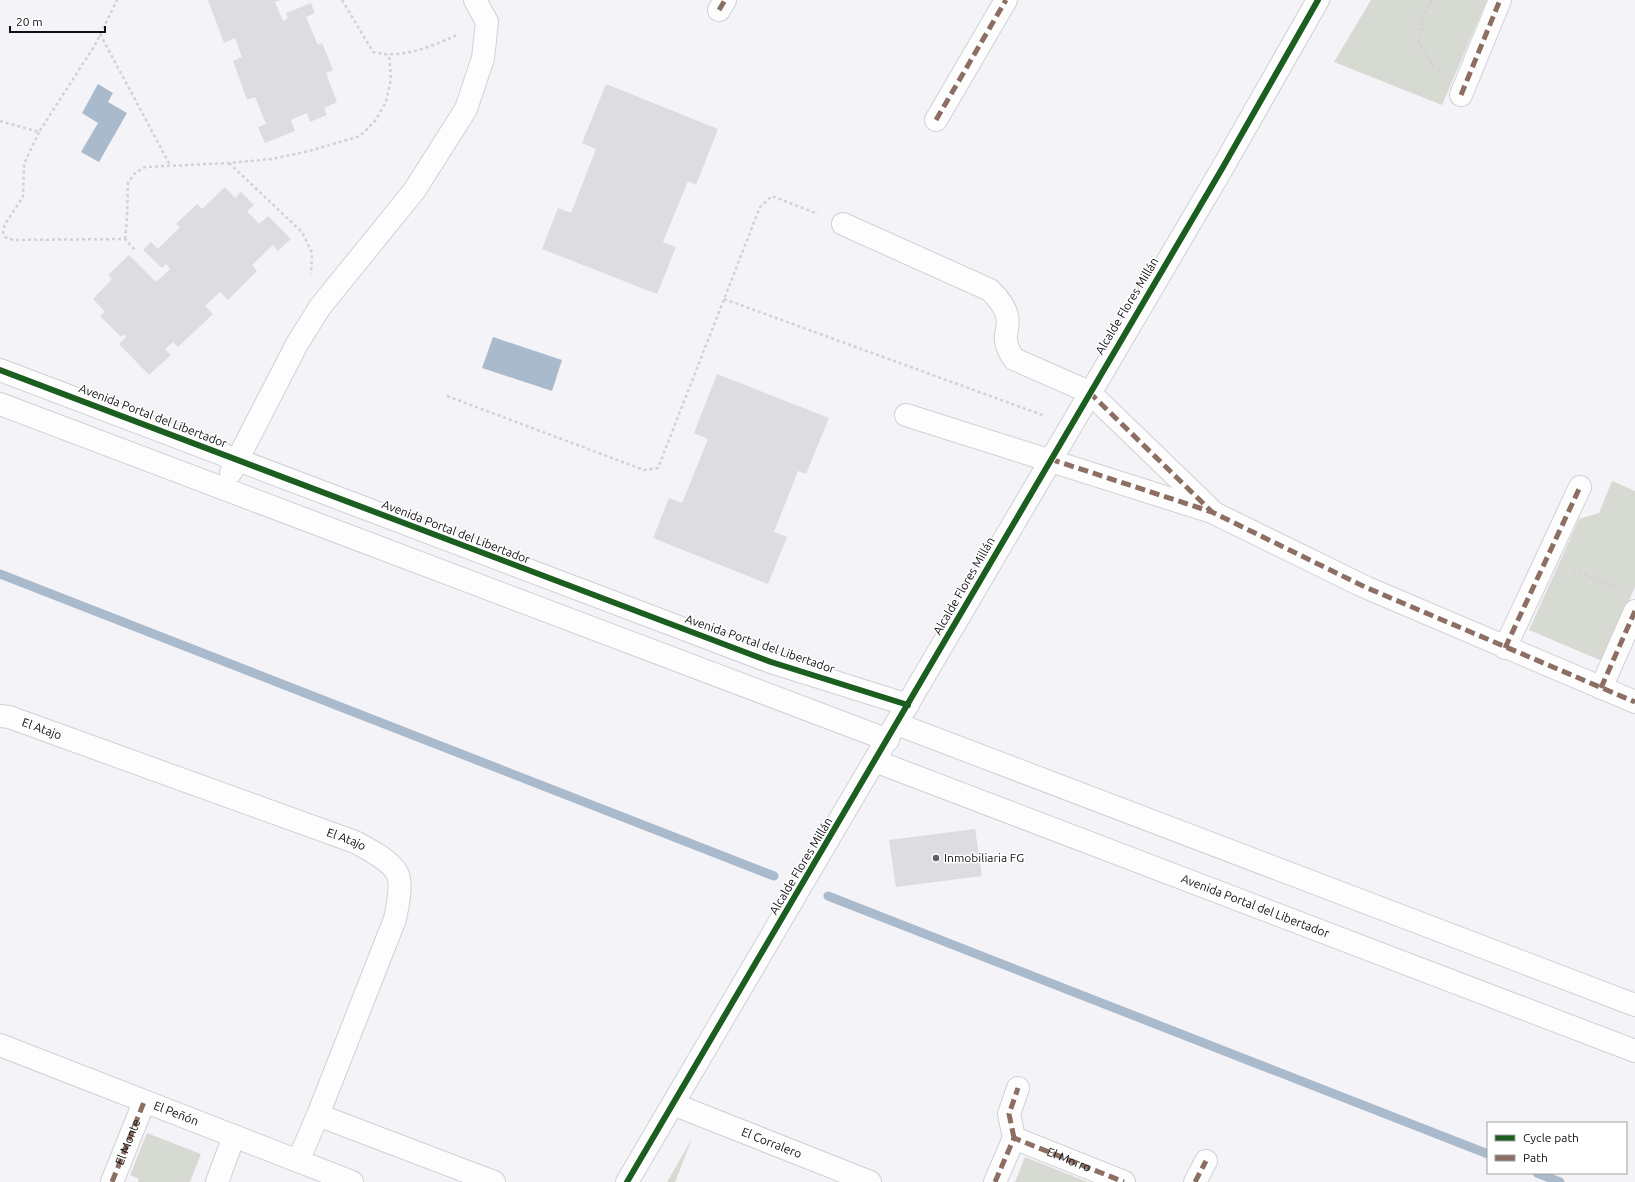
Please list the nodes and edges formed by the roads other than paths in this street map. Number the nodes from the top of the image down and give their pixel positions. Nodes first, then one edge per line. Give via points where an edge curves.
1 (475, 0) edge
2 (1006, 0) edge
3 (1318, 0) edge
4 (1500, 0) edge
5 (1464, 88) road end
6 (936, 120) dead end
7 (843, 224) road end
8 (0, 370) edge
9 (1090, 392) junction
10 (0, 404) edge
11 (906, 415) dead end
12 (1050, 459) junction
13 (237, 460) junction
14 (1580, 487) dead end
15 (223, 489) junction
16 (1212, 512) junction
17 (1635, 611) edge
18 (1505, 648) junction
19 (1601, 688) junction
20 (1635, 702) edge
21 (908, 705) junction
22 (0, 716) edge
23 (892, 732) junction
24 (875, 761) junction
25 (1635, 1005) edge
26 (0, 1045) edge
27 (1635, 1050) edge
28 (1018, 1088) dead end
29 (144, 1102) junction
30 (673, 1104) junction
31 (318, 1115) junction
32 (234, 1136) junction
33 (1014, 1138) junction
34 (298, 1161) junction
35 (1206, 1161) dead end
36 (112, 1182) edge
37 (218, 1182) edge
38 (352, 1182) edge
39 (494, 1182) edge
40 (627, 1182) edge
41 (870, 1182) edge
42 (995, 1182) edge
43 (1124, 1182) edge
44 (1195, 1182) edge

1 - 13 street via 487,22 483,58 466,109 414,191 320,307 297,344
2 - 6 street
3 - 9 street, Alcalde Flores Millán
4 - 5 street
7 - 9 street via 990,290 998,298 1007,317 1007,343 1014,359
8 - 13 street, Avenida Portal del Libertador
9 - 12 street, Alcalde Flores Millán
9 - 16 street
10 - 15 street
11 - 12 street
12 - 16 street
12 - 21 street, Alcalde Flores Millán
13 - 15 street
13 - 21 street, Avenida Portal del Libertador via 771,662
14 - 18 street
15 - 23 street
16 - 18 street via 1365,587
17 - 19 street
18 - 19 street
19 - 20 street
21 - 23 street, Alcalde Flores Millán
22 - 31 street, El Atajo via 9,717 355,842 380,856 397,874 400,896 395,919
23 - 24 street, Alcalde Flores Millán
23 - 25 street
24 - 27 street, Avenida Portal del Libertador
24 - 30 street, Alcalde Flores Millán
26 - 29 street, El Peñón
28 - 33 street via 1009,1114
29 - 32 street, El Peñón
29 - 36 street, El Monte
30 - 40 street, Alcalde Flores Millán
30 - 41 street, El Corralero
31 - 34 street, El Atajo
31 - 39 street
32 - 34 street, El Peñón
32 - 37 street
33 - 42 street
33 - 43 street, El Morro
34 - 38 street, El Peñón
35 - 44 street

